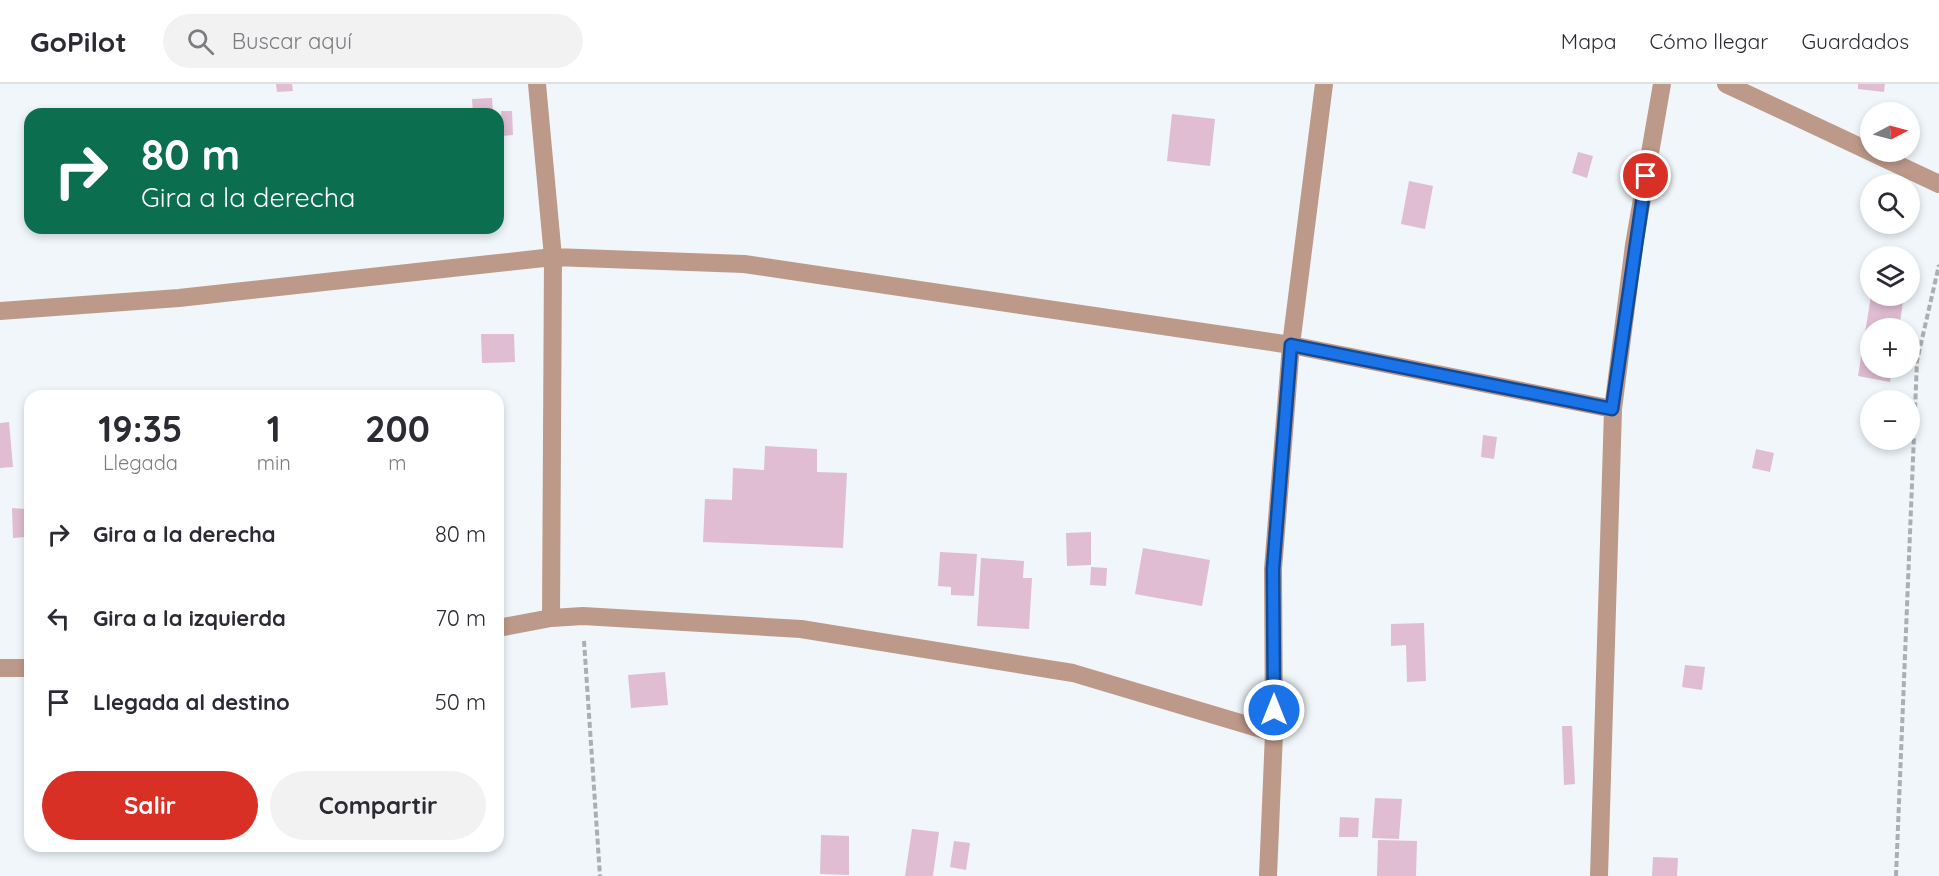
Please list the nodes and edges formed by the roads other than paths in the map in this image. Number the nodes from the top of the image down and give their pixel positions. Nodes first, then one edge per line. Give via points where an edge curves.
1 (537, 84) edge
2 (1324, 84) edge
3 (1662, 84) edge
4 (1726, 84) edge
5 (1939, 184) edge
6 (553, 257) junction
7 (0, 311) edge
8 (1291, 345) junction
9 (1612, 409) junction
10 (551, 618) junction
11 (504, 627) edge
12 (0, 668) edge
13 (24, 668) edge
14 (1274, 733) junction
15 (1268, 876) edge
16 (1599, 876) edge

1 - 6 street
2 - 8 street
3 - 9 street via 1634,245
4 - 5 street
6 - 7 street via 179,298
6 - 8 street via 744,264
6 - 10 street
8 - 9 street
8 - 14 street via 1273,569
9 - 16 street
10 - 11 street
10 - 14 street via 583,616 801,629 1073,673
12 - 13 street
14 - 15 street

